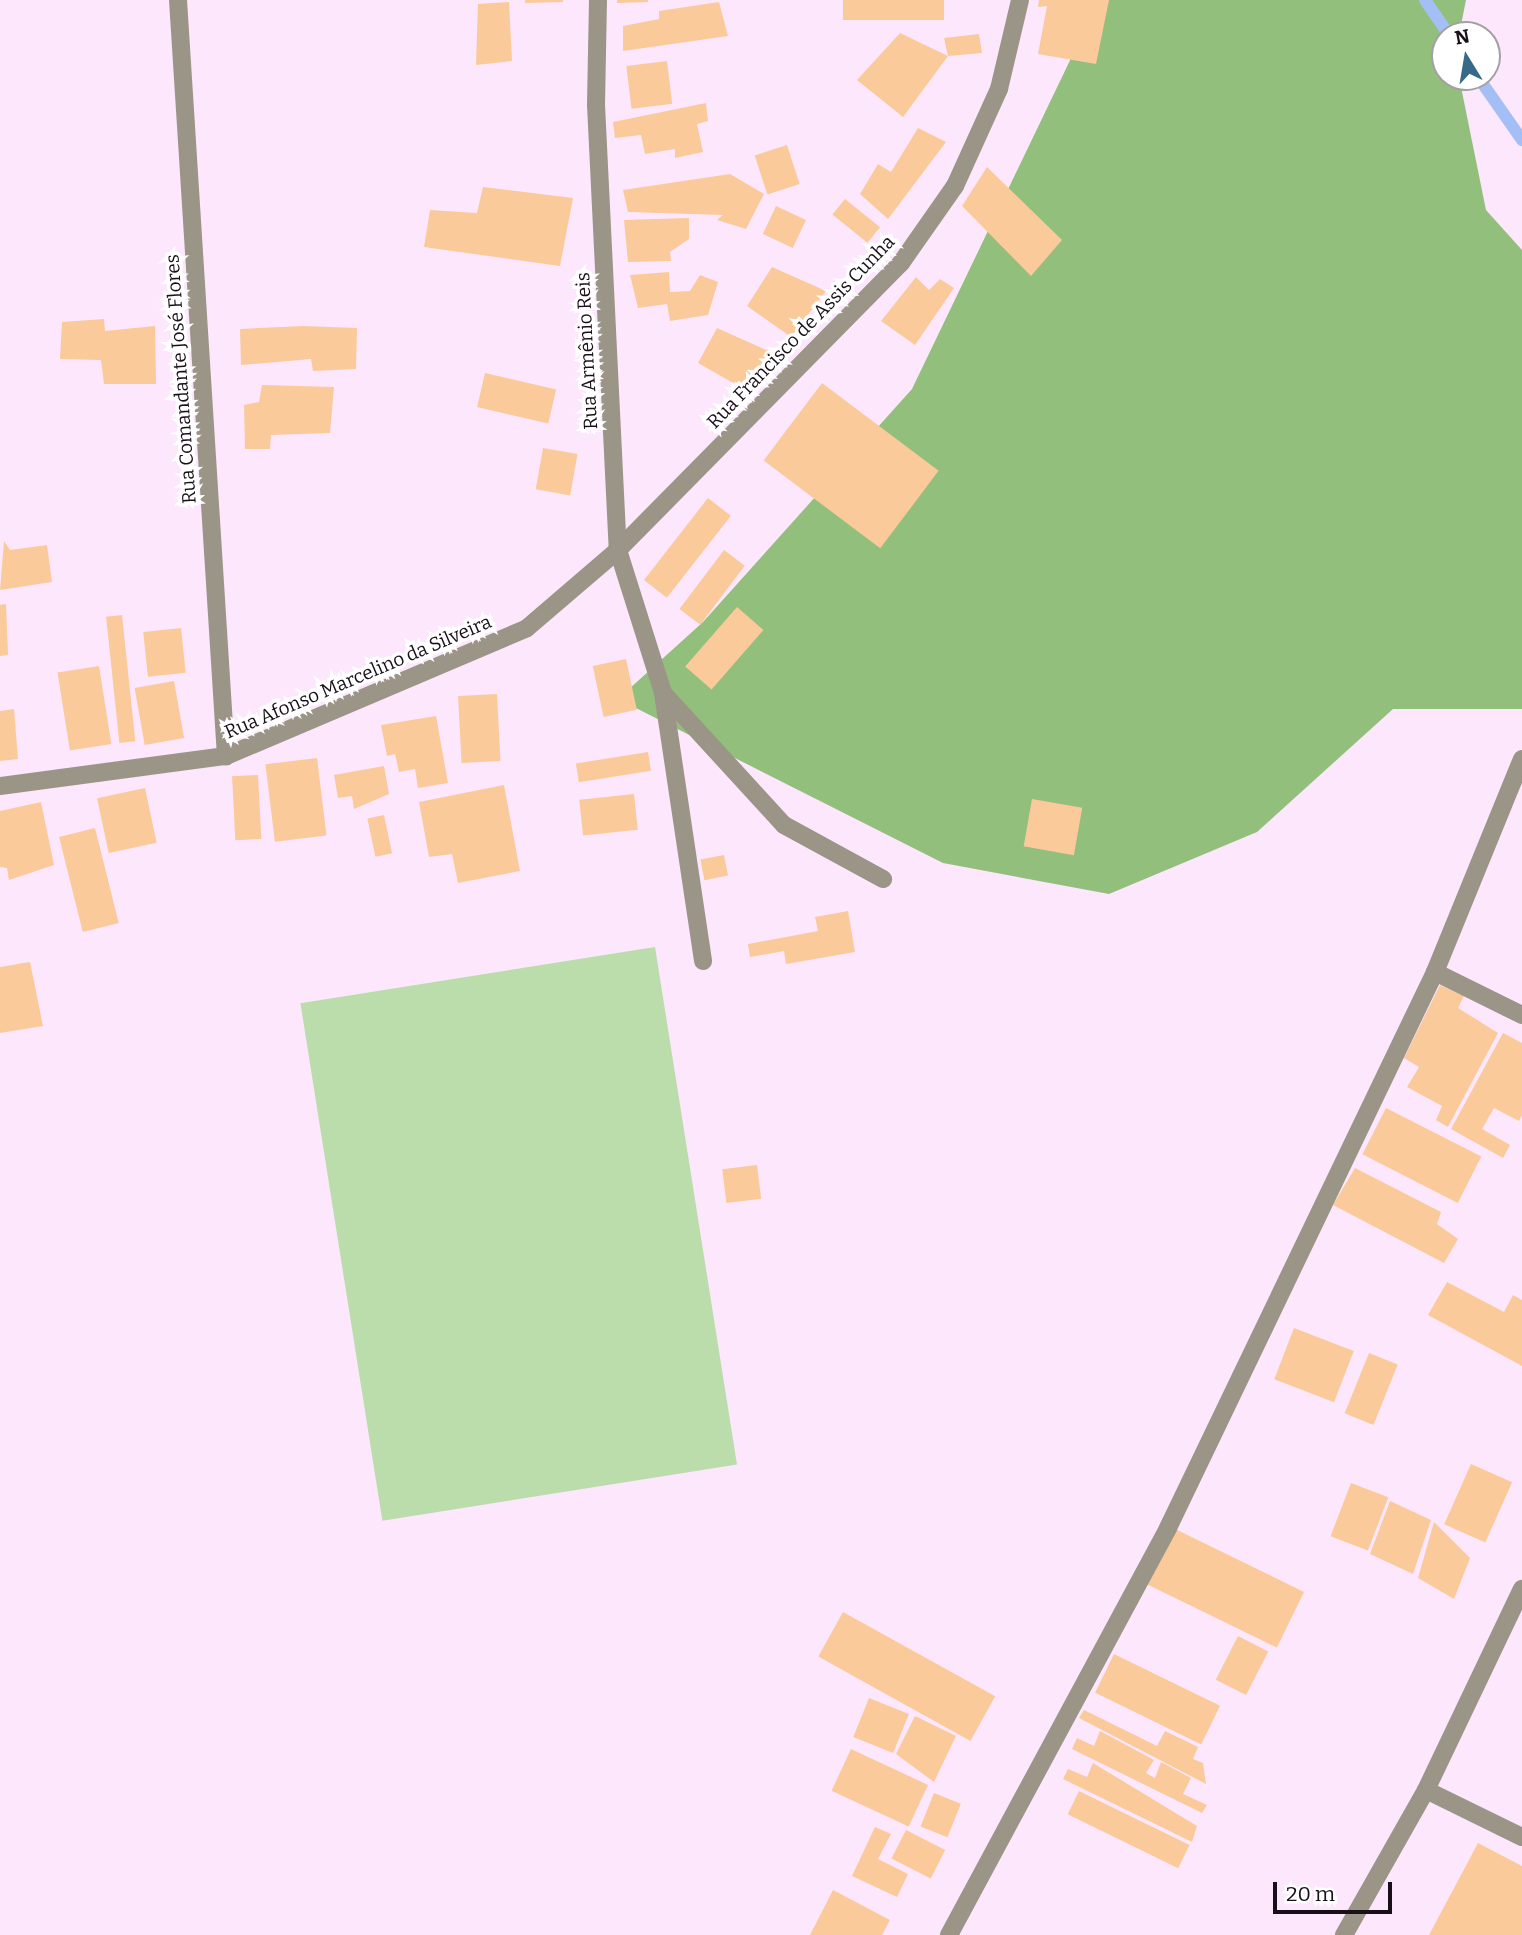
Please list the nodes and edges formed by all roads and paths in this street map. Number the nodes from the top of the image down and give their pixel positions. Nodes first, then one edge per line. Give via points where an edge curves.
1 (178, 0) edge
2 (598, 0) edge
3 (1020, 0) edge
4 (618, 550) junction
5 (663, 693) junction
6 (226, 756) junction
7 (1522, 759) edge
8 (0, 786) edge
9 (883, 879) dead end
10 (703, 961) dead end
11 (1435, 972) junction
12 (1522, 1015) edge
13 (1522, 1589) edge
14 (1426, 1790) junction
15 (1522, 1837) edge
16 (949, 1935) edge
17 (1344, 1935) edge

1 - 6 street, Rua Comandante José Flores
2 - 4 street, Rua Armênio Reis via 596,105
3 - 4 street, Rua Francisco de Assis Cunha via 999,89 977,138 955,186 901,263
4 - 5 street, Rua Armênio Reis
4 - 6 street, Rua Afonso Marcelino da Silveira via 527,628
5 - 9 street, Rua Armênio Reis via 784,825
5 - 10 street, Rua Armênio Reis
6 - 8 street, Rua Afonso Marcelino da Silveira
7 - 11 street
11 - 12 street
11 - 16 street via 1168,1528
13 - 14 street
14 - 15 street
14 - 17 street

